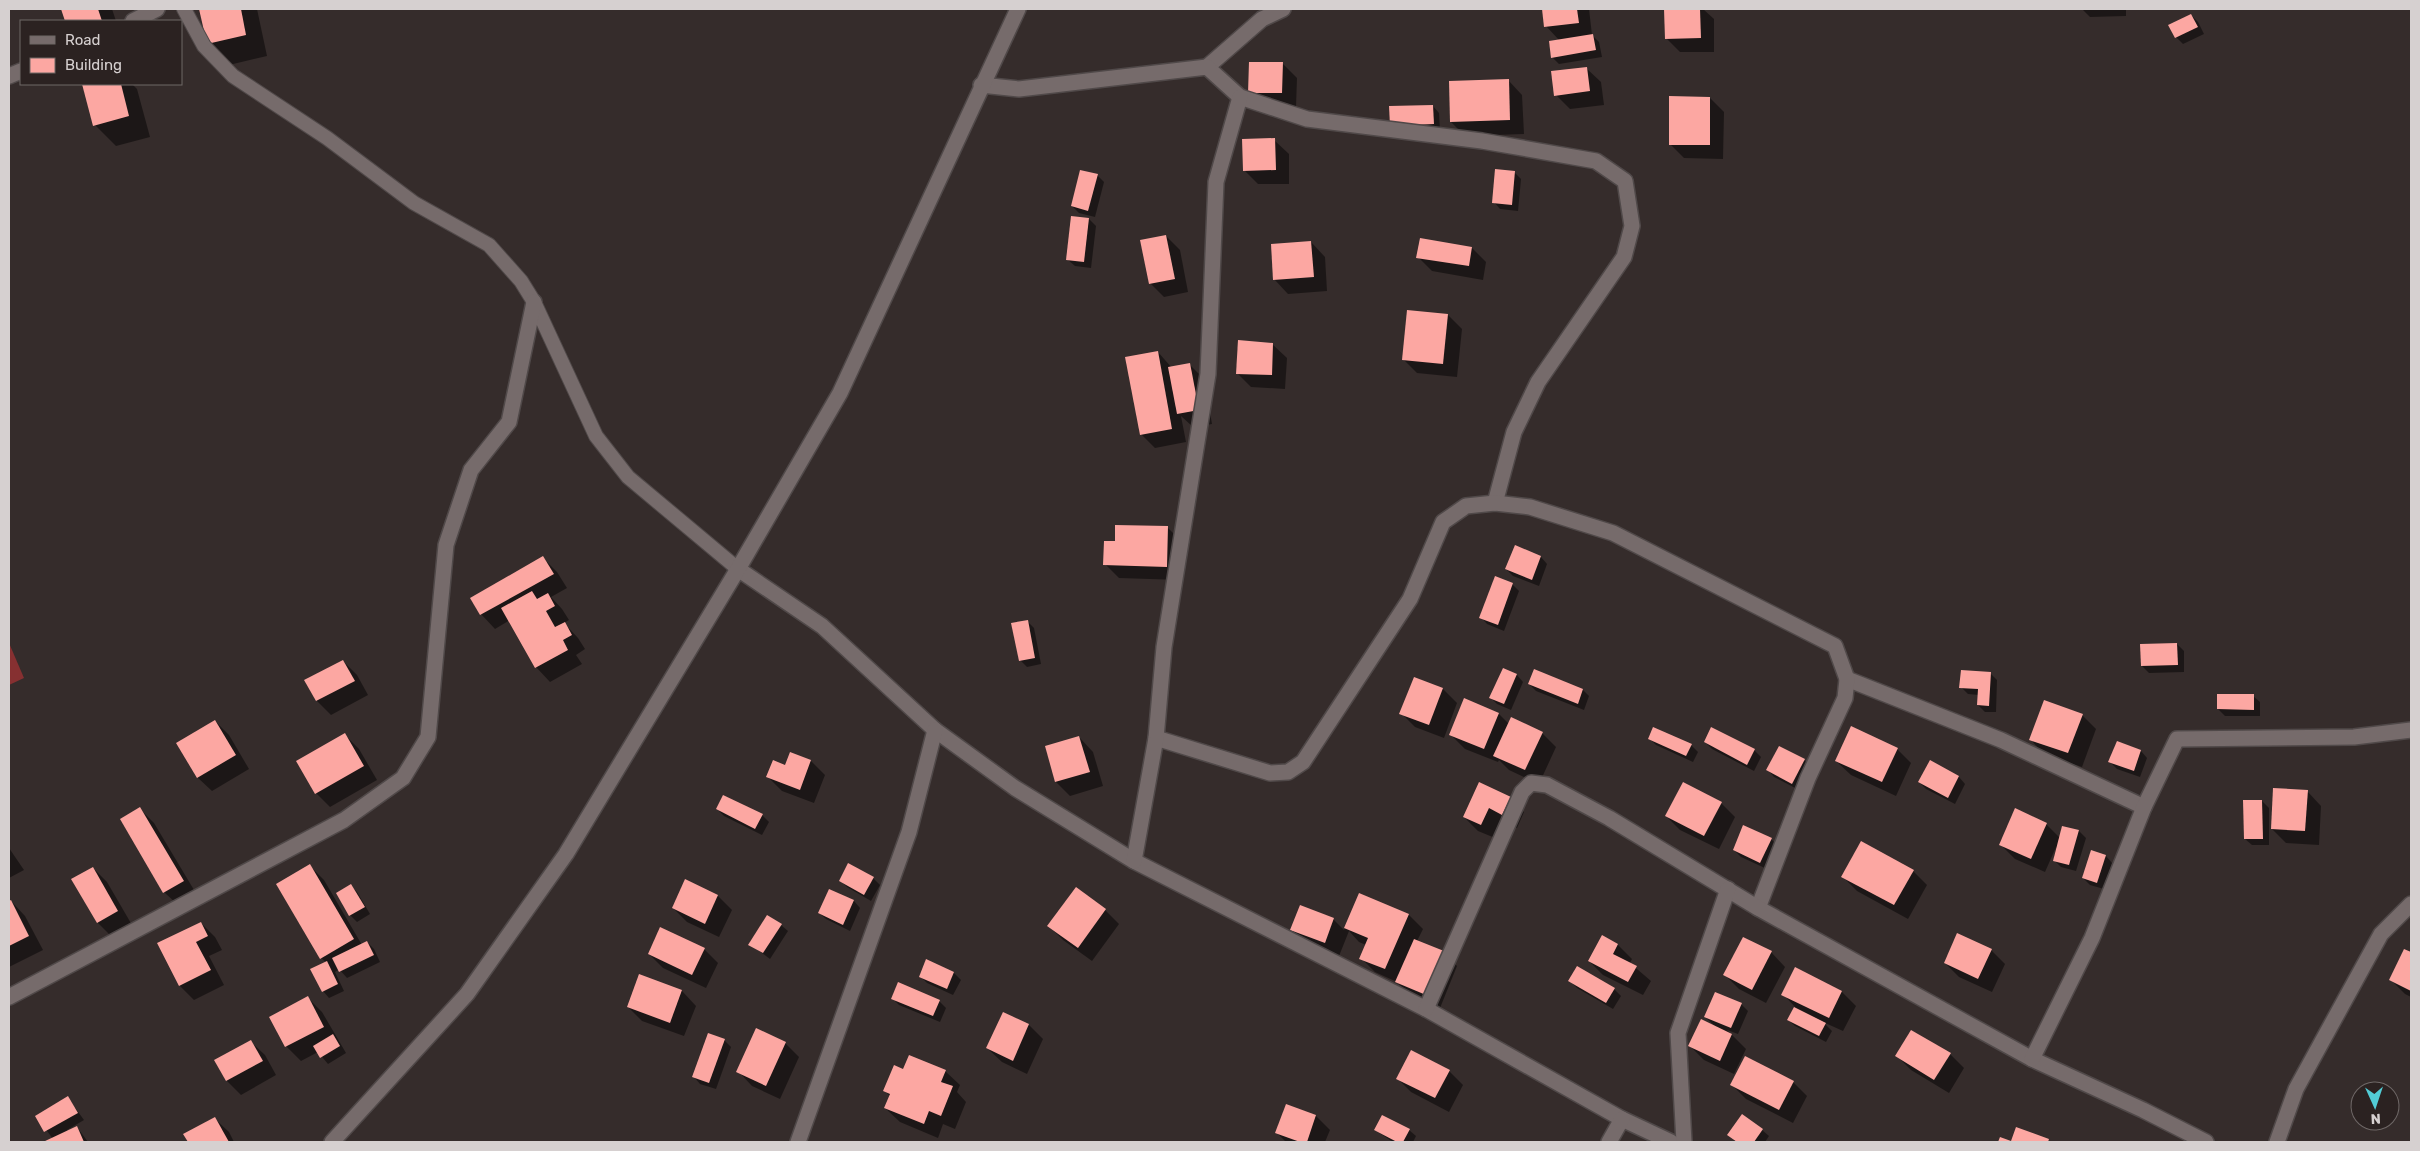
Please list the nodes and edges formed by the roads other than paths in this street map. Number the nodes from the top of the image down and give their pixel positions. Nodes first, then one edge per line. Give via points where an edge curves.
1 (157, 9) edge
2 (184, 9) edge
3 (1018, 9) edge
4 (1283, 9) edge
5 (135, 20) edge
6 (1207, 67) junction
7 (982, 85) junction
8 (1240, 97) junction
9 (534, 302) junction
10 (1495, 503) junction
11 (738, 569) junction
12 (1847, 679) junction
13 (935, 730) junction
14 (2411, 730) edge
15 (1156, 738) junction
16 (2144, 807) junction
17 (1134, 861) junction
18 (1728, 889) junction
19 (2411, 904) edge
20 (1758, 908) junction
21 (9, 997) edge
22 (1426, 1009) junction
23 (2032, 1059) junction
24 (1622, 1119) junction
25 (332, 1142) edge
26 (798, 1142) edge
27 (1609, 1142) edge
28 (1671, 1142) edge
29 (1684, 1142) edge
30 (2206, 1142) edge
31 (2277, 1142) edge

1 - 5 street
2 - 9 lane via 204,46 233,76 327,138 414,203 490,245 521,281
3 - 7 street
4 - 6 street via 1262,18
6 - 7 street via 1019,88
6 - 8 street
7 - 11 street via 840,393
8 - 10 street via 1307,120 1482,140 1596,161 1624,181 1632,226 1624,257 1538,382 1514,432
8 - 15 street via 1216,182 1208,374 1164,647
9 - 11 lane via 596,436 628,477
9 - 21 street via 509,422 471,470 446,545 428,737 403,778 344,820
10 - 12 street via 1530,507 1613,533 1759,605 1835,646
10 - 15 street via 1466,506 1443,522 1410,598 1303,762 1288,772 1270,773
11 - 13 street via 822,626
11 - 25 street via 566,854 467,994
12 - 16 street via 2001,740
12 - 20 street via 1845,698 1808,778
13 - 17 street via 1015,788
13 - 26 street via 908,832
14 - 16 street via 2354,737 2176,739
15 - 17 street
16 - 23 street via 2092,938
17 - 22 street
18 - 20 street
18 - 22 street via 1609,818 1547,785 1532,784 1522,792
18 - 29 street via 1678,1033
19 - 31 street via 2381,934 2296,1089
20 - 23 street
22 - 24 street
23 - 30 street
24 - 27 street
24 - 28 street

